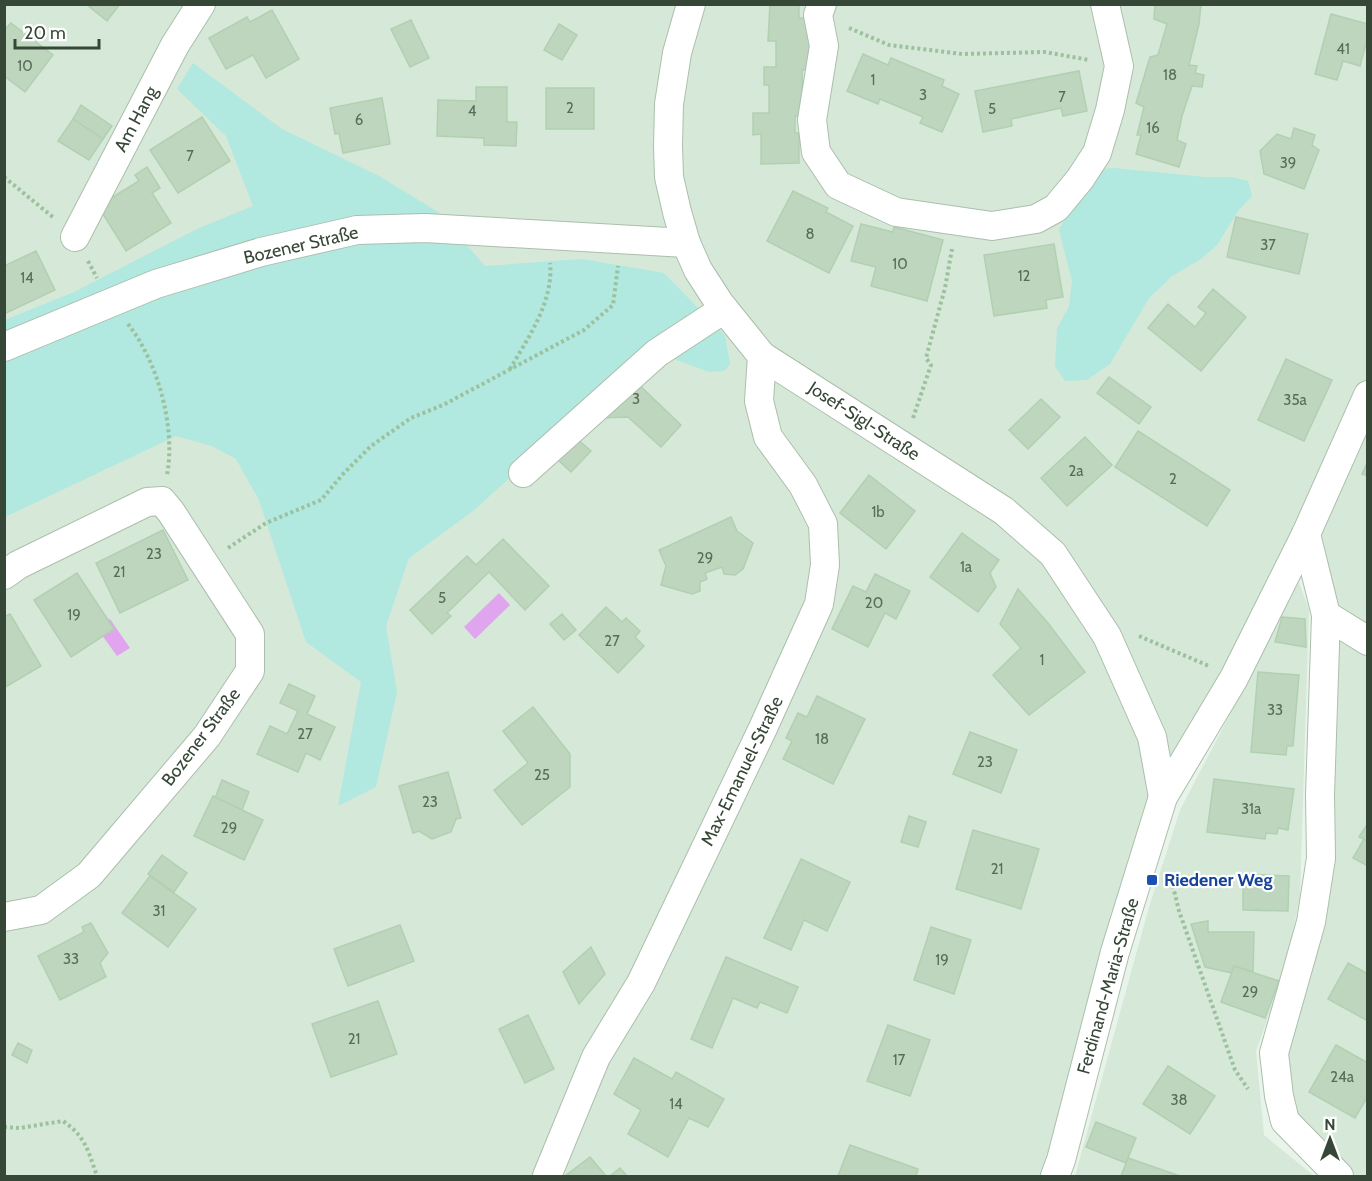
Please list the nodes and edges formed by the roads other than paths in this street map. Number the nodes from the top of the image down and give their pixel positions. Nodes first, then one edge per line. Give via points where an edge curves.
1 (201, 4) edge
2 (691, 4) edge
3 (1105, 4) edge
4 (820, 10) edge
5 (75, 237) road end
6 (686, 243) junction
7 (724, 309) junction
8 (4, 347) edge
9 (762, 356) junction
10 (1368, 395) edge
11 (523, 473) dead end
12 (1306, 534) junction
13 (4, 575) edge
14 (1326, 615) junction
15 (1368, 641) edge
16 (1163, 797) junction
17 (4, 917) edge
18 (547, 1176) edge
19 (1055, 1176) edge
20 (1339, 1176) edge

1 - 5 street, Am Hang via 175,45
2 - 6 street, Josef-Sigl-Straße via 677,53 669,104 668,146 669,177
3 - 4 street via 1119,66 1097,153 1056,208 1036,219 992,226 896,212 838,185 816,152 812,120 824,46
6 - 7 street, Josef-Sigl-Straße via 698,270
6 - 8 street, Bozener Straße via 425,228 357,230 261,252 156,284
7 - 9 street, Josef-Sigl-Straße
7 - 11 street via 657,353
9 - 16 street, Josef-Sigl-Straße via 1004,511 1053,554 1107,636 1152,737
9 - 18 street, Max-Emanuel-Straße via 759,401 768,437 803,485 823,524 825,566 819,604 641,983 596,1057
10 - 12 street
12 - 14 street
12 - 16 street via 1234,678
13 - 17 street, Bozener Straße via 18,564 147,502 162,501 250,634 250,671 207,736 89,875 41,910
14 - 15 street
14 - 20 street via 1321,858 1311,922 1274,1053 1285,1121
16 - 19 street, Ferdinand-Maria-Straße via 1115,952

